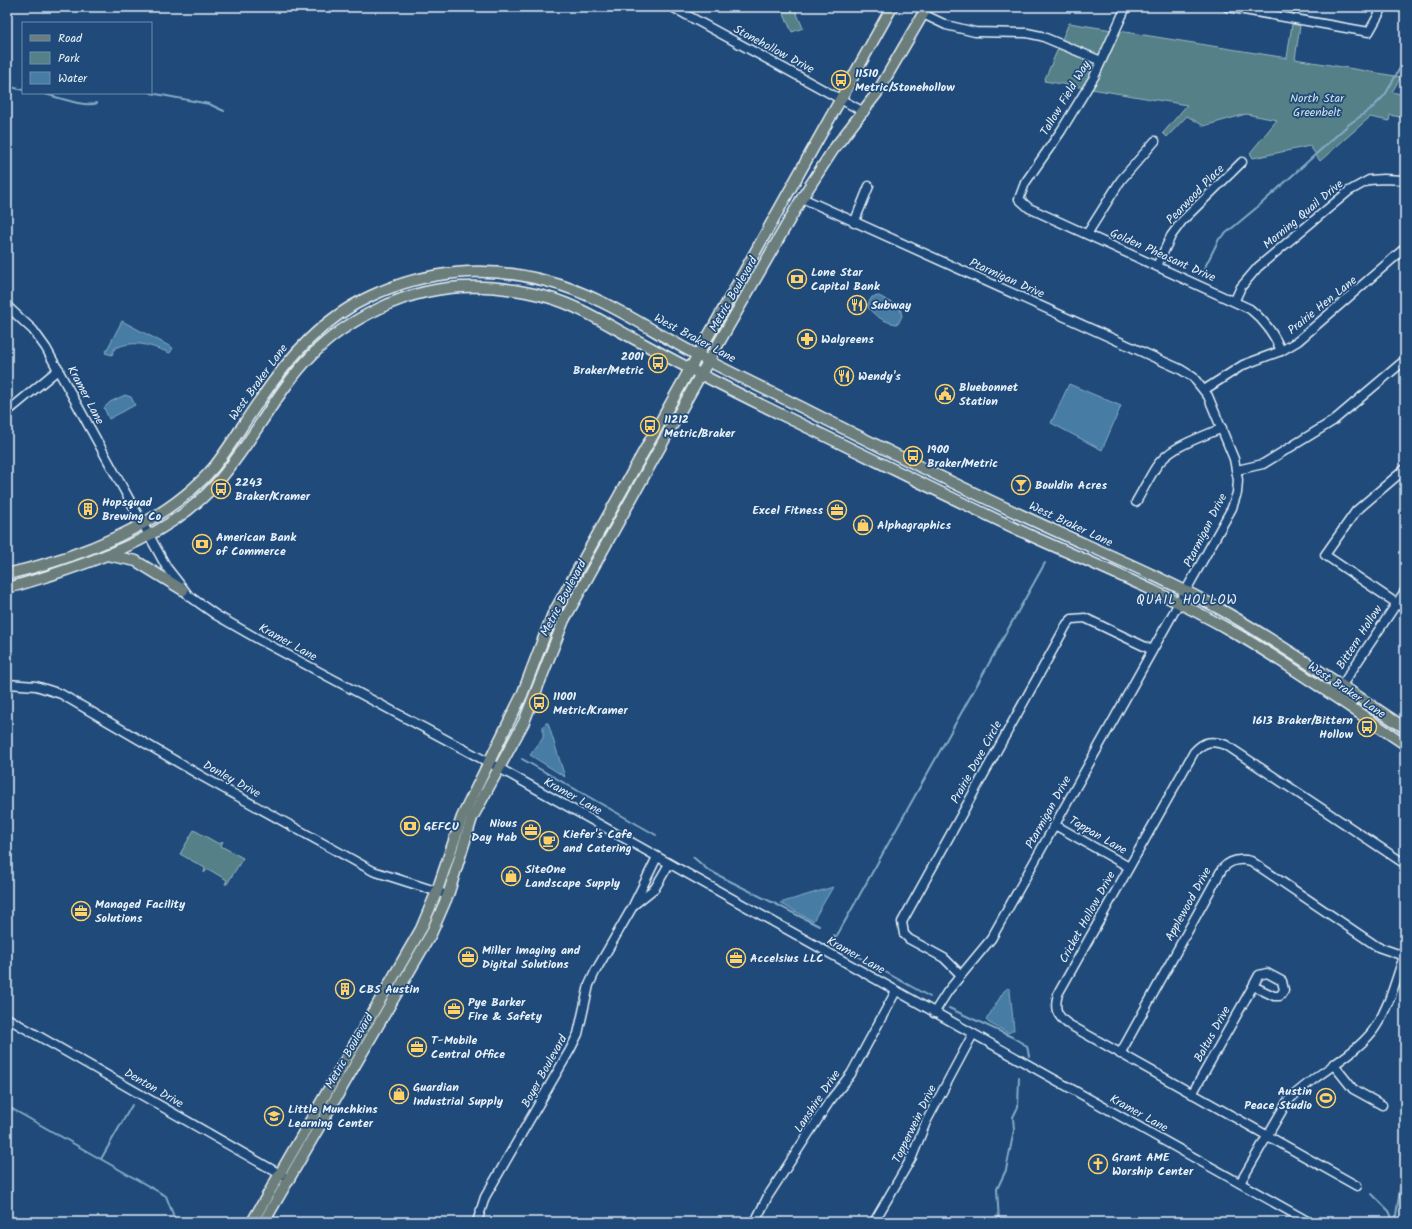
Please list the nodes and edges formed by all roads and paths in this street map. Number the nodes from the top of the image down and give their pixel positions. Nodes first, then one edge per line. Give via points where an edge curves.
1 (672, 7) edge
2 (892, 7) edge
3 (1126, 7) edge
4 (1227, 7) edge
5 (1383, 7) edge
6 (925, 10) edge
7 (1101, 61) junction
8 (840, 98) junction
9 (864, 112) junction
10 (1155, 141) dead end
11 (1242, 162) dead end
12 (1405, 180) edge
13 (869, 186) dead end
14 (802, 198) junction
15 (1019, 199) joint
16 (854, 223) junction
17 (1087, 234) junction
18 (1405, 248) edge
19 (1158, 266) junction
20 (420, 278) junction
21 (404, 283) junction
22 (425, 292) junction
23 (409, 297) junction
24 (1234, 300) junction
25 (7, 306) edge
26 (1281, 351) junction
27 (698, 356) junction
28 (1405, 360) edge
29 (709, 361) junction
30 (59, 369) junction
31 (690, 370) junction
32 (702, 376) junction
33 (1204, 390) junction
34 (260, 399) junction
35 (273, 406) junction
36 (7, 412) edge
37 (841, 427) junction
38 (1222, 428) junction
39 (832, 439) junction
40 (1405, 469) edge
41 (1237, 470) junction
42 (976, 494) junction
43 (1136, 502) dead end
44 (968, 506) junction
45 (141, 523) junction
46 (149, 536) junction
47 (107, 555) junction
48 (586, 557) junction
49 (596, 563) junction
50 (7, 574) edge
51 (7, 588) edge
52 (183, 590) junction
53 (1405, 591) edge
54 (1186, 592) junction
55 (1178, 603) junction
56 (1396, 603) junction
57 (1405, 609) edge
58 (1152, 650) junction
59 (7, 684) edge
60 (1342, 686) junction
61 (1334, 697) junction
62 (1405, 728) edge
63 (1405, 744) edge
64 (488, 762) junction
65 (499, 768) junction
66 (1055, 825) junction
67 (657, 857) junction
68 (669, 864) junction
69 (1405, 864) edge
70 (1129, 867) junction
71 (437, 891) junction
72 (448, 895) junction
73 (633, 906) junction
74 (1404, 954) edge
75 (961, 975) junction
76 (1253, 986) dead end
77 (896, 991) junction
78 (934, 1013) junction
79 (7, 1018) edge
80 (973, 1034) junction
81 (1120, 1054) junction
82 (1333, 1064) junction
83 (1192, 1094) junction
84 (1382, 1105) dead end
85 (1267, 1135) junction
86 (280, 1174) junction
87 (289, 1180) junction
88 (1240, 1183) junction
89 (1357, 1186) dead end
90 (252, 1222) edge
91 (264, 1222) edge
92 (477, 1222) edge
93 (755, 1222) edge
94 (874, 1222) edge
95 (1309, 1222) edge

1 - 8 street, Stonehollow Drive
2 - 8 main road, Metric Boulevard
3 - 7 street, Tallow Field Way
4 - 5 street via 1369,32
6 - 7 street via 946,25 975,32 1027,33 1041,36
6 - 9 main road, Metric Boulevard via 892,70
7 - 15 street, Tallow Field Way via 1061,131 1025,183
8 - 9 street, Stonehollow Drive
8 - 27 main road, Metric Boulevard
9 - 14 main road, Metric Boulevard via 833,150
10 - 17 street via 1121,180
11 - 19 street, Pearwood Place via 1182,221 1171,236
12 - 24 street, Morning Quail Drive via 1369,180 1349,191 1258,267
13 - 16 street
14 - 16 street, Ptarmigan Drive
14 - 29 main road, Metric Boulevard
15 - 17 street, Golden Pheasant Drive via 1029,208
16 - 33 street, Ptarmigan Drive via 1180,369
17 - 19 street, Golden Pheasant Drive
18 - 26 street, Prairie Hen Lane via 1313,330
19 - 24 street, Golden Pheasant Drive
20 - 21 main road, West Braker Lane
20 - 22 main road
20 - 27 main road, West Braker Lane via 457,272 486,271 545,280 593,297
21 - 23 main road
21 - 34 main road, West Braker Lane via 350,306 318,329 291,357
22 - 23 main road, West Braker Lane
22 - 31 main road, West Braker Lane via 492,286 551,298 574,307
23 - 35 main road, West Braker Lane via 379,308 340,332 313,354
24 - 26 street, Golden Pheasant Drive via 1264,321
25 - 30 street, Kramer Lane via 33,330
26 - 33 street, Prairie Hen Lane via 1243,365
27 - 29 main road, West Braker Lane
27 - 31 main road, Metric Boulevard
28 - 41 street via 1333,422 1263,464
29 - 32 main road, Metric Boulevard
29 - 37 main road, West Braker Lane
30 - 36 street
30 - 45 street, Kramer Lane
31 - 32 main road, West Braker Lane
31 - 48 main road, Metric Boulevard
32 - 39 main road, West Braker Lane
32 - 49 main road, Metric Boulevard
33 - 38 street, Ptarmigan Drive
34 - 35 main road
34 - 45 main road, West Braker Lane via 225,452 200,482 182,499
35 - 46 main road, West Braker Lane via 216,484 186,512
37 - 39 main road
37 - 42 main road, West Braker Lane
38 - 41 street, Ptarmigan Drive
38 - 43 street via 1177,449 1164,458
39 - 44 main road, West Braker Lane
40 - 56 street via 1356,511 1324,555
41 - 54 street, Ptarmigan Drive via 1237,494 1232,508
42 - 44 main road
42 - 54 main road, West Braker Lane
44 - 55 main road, West Braker Lane
45 - 46 street, Kramer Lane
45 - 50 main road, West Braker Lane via 96,546
46 - 47 main road, West Braker Lane
46 - 52 street, Kramer Lane
47 - 51 main road, West Braker Lane
47 - 52 main road via 136,561
48 - 49 main road
48 - 64 main road, Metric Boulevard via 552,616 522,695
49 - 65 main road, Metric Boulevard via 564,620 524,722
52 - 64 street, Kramer Lane via 216,615 258,639
53 - 56 street, Bittern Hollow
54 - 55 street, Ptarmigan Drive
54 - 60 main road, West Braker Lane via 1259,632
55 - 58 street, Ptarmigan Drive
55 - 61 main road, West Braker Lane via 1238,635
56 - 57 street
56 - 60 street, Bittern Hollow
58 - 66 street, Ptarmigan Drive
58 - 75 street, Prairie Dove Circle via 1085,618 1072,619 1067,624 902,922 904,934 909,939 944,958
59 - 71 street, Donley Drive via 36,686 61,694 203,777 373,871
60 - 61 street, Bittern Hollow
60 - 62 main road, West Braker Lane
61 - 63 main road, West Braker Lane
64 - 65 street, Kramer Lane
64 - 71 main road, Metric Boulevard via 462,817
65 - 67 street, Kramer Lane
65 - 72 main road, Metric Boulevard via 472,818
66 - 70 street, Tappan Lane
66 - 75 street, Ptarmigan Drive via 991,939
67 - 68 street, Kramer Lane
67 - 73 street, Boyer Boulevard
68 - 73 street, Boyer Boulevard via 655,888
68 - 77 street, Kramer Lane
69 - 70 street, Cricket Hollow Drive via 1226,745 1216,741 1201,745 1194,752
70 - 81 street, Cricket Hollow Drive via 1058,994 1056,1002 1059,1017
71 - 72 street, Donley Drive
71 - 86 main road, Metric Boulevard via 410,949
72 - 87 main road, Metric Boulevard via 420,954
73 - 92 street, Boyer Boulevard via 589,985 578,1034 485,1197
74 - 81 street, Applewood Drive via 1378,947 1251,861 1236,860 1222,869
74 - 82 street via 1387,1006 1380,1019 1358,1046
75 - 78 street, Ptarmigan Drive
76 - 83 street, Baltus Drive
77 - 78 street, Kramer Lane
77 - 93 street, Lanshire Drive via 850,1074 768,1196
78 - 80 street, Kramer Lane
79 - 86 street, Denton Drive
80 - 88 street, Kramer Lane
80 - 94 street, Topperwein Drive via 926,1122 912,1157
81 - 83 street, Cricket Hollow Drive
82 - 84 street via 1353,1089
82 - 85 street via 1296,1092
83 - 85 street, Cricket Hollow Drive
85 - 88 street
85 - 89 street, Cricket Hollow Drive
86 - 87 street, Denton Drive
86 - 90 main road, Metric Boulevard
87 - 91 main road, Metric Boulevard
88 - 95 street, Kramer Lane

